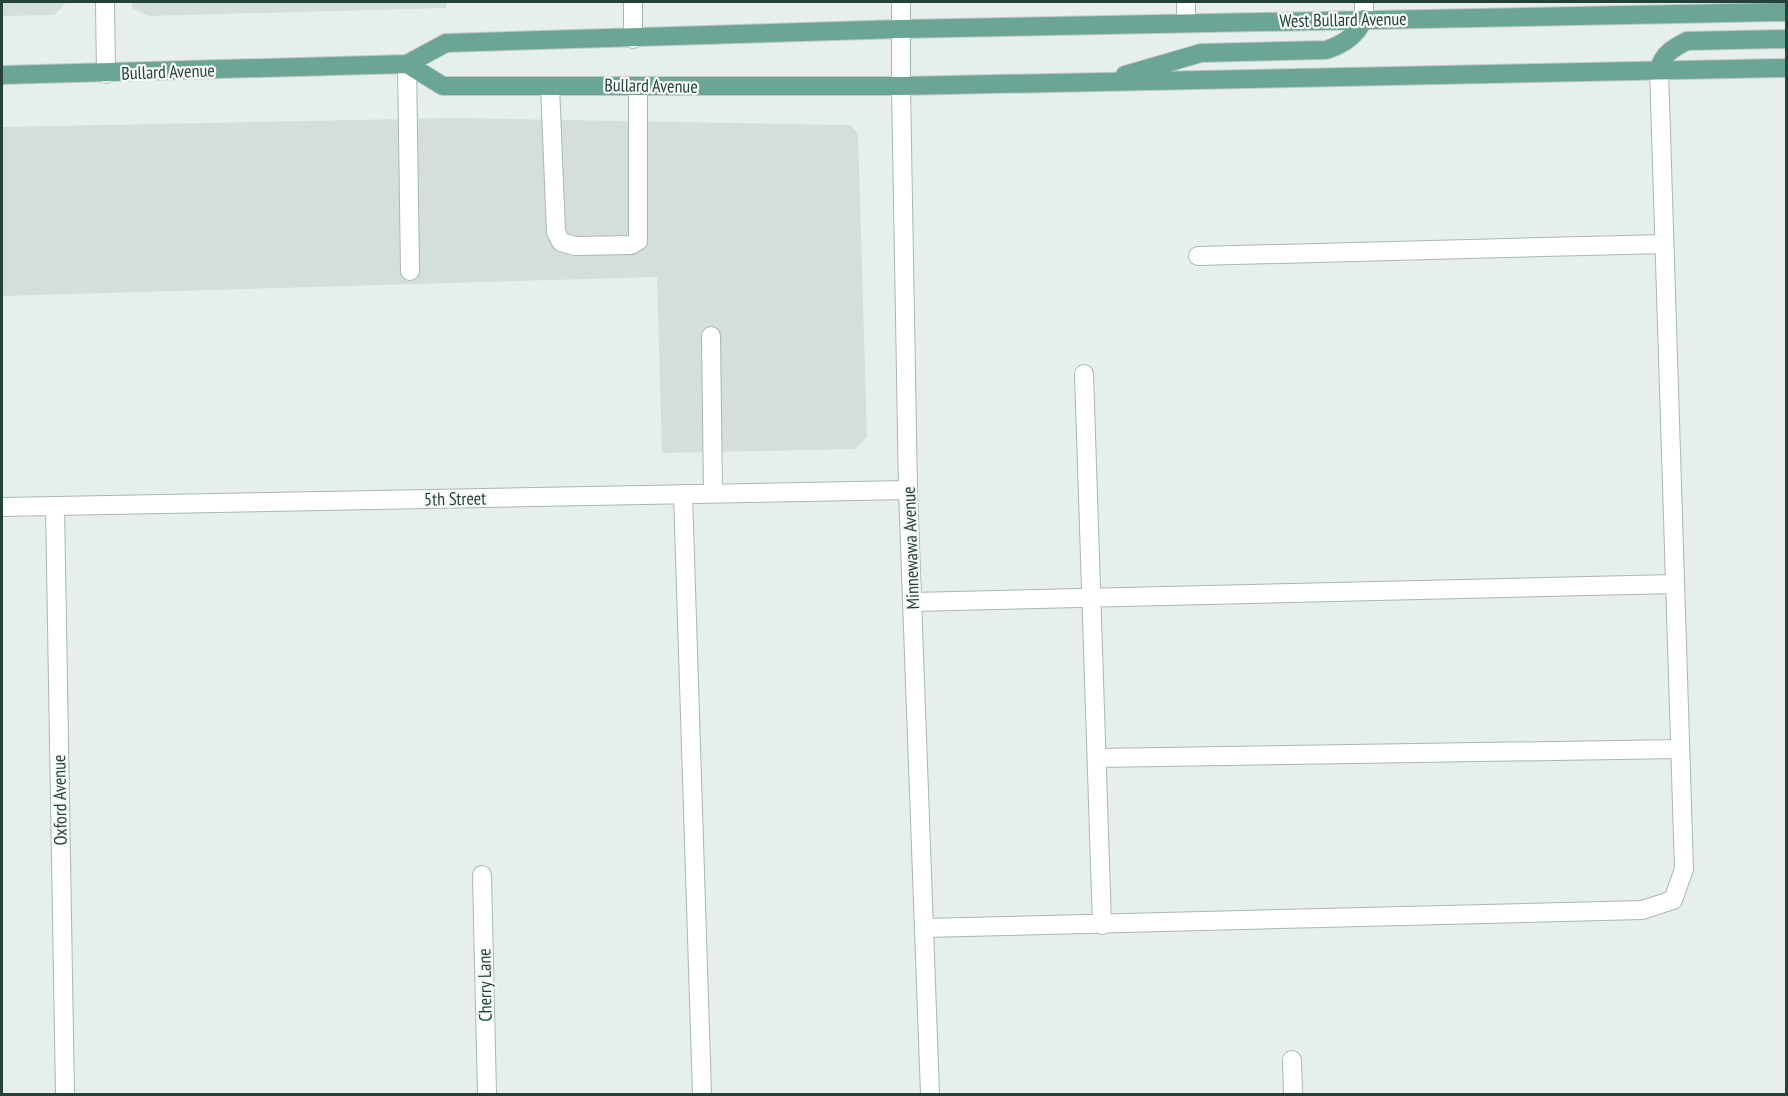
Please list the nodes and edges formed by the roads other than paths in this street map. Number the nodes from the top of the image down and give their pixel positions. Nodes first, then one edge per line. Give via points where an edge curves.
1 (105, 2) edge
2 (633, 2) edge
3 (901, 2) edge
4 (1186, 2) edge
5 (1706, 7) edge
6 (1364, 10) edge
7 (1786, 12) edge
8 (1186, 23) junction
9 (900, 29) junction
10 (633, 39) junction
11 (1786, 39) edge
12 (407, 64) junction
13 (1786, 68) edge
14 (1659, 69) junction
15 (105, 74) junction
16 (2, 75) edge
17 (1100, 82) junction
18 (550, 86) junction
19 (638, 86) junction
20 (901, 86) junction
21 (1664, 244) junction
22 (1198, 256) dead end
23 (410, 271) dead end
24 (711, 336) dead end
25 (1084, 374) dead end
26 (908, 490) junction
27 (683, 494) junction
28 (713, 494) junction
29 (56, 506) junction
30 (2, 507) edge
31 (1674, 584) junction
32 (1092, 598) junction
33 (913, 602) junction
34 (1679, 749) junction
35 (1097, 759) junction
36 (482, 875) dead end
37 (1102, 925) junction
38 (924, 928) junction
39 (1292, 1060) dead end
40 (65, 1095) edge
41 (487, 1095) edge
42 (702, 1095) edge
43 (930, 1095) edge
44 (1293, 1095) edge

1 - 15 street
2 - 10 street
3 - 9 street, Minnewawa Avenue
4 - 8 street
5 - 6 main road, West Bullard Avenue
5 - 7 main road, West Bullard Avenue
6 - 8 main road, West Bullard Avenue
6 - 17 main road via 1351,37 1326,50 1201,53
8 - 9 main road, West Bullard Avenue
9 - 10 main road, Bullard Avenue
9 - 20 street, Minnewawa Avenue
10 - 12 main road, Bullard Avenue via 446,43
11 - 14 main road via 1687,41 1673,47
12 - 15 main road, Bullard Avenue
12 - 18 main road, Bullard Avenue via 443,86
12 - 23 street
13 - 14 main road
14 - 17 main road
14 - 21 street
15 - 16 main road, Bullard Avenue
17 - 20 main road
18 - 19 main road, Bullard Avenue
18 - 19 street via 556,232 561,242 575,246 631,245 638,241
19 - 20 main road, Bullard Avenue
20 - 26 street, Minnewawa Avenue
21 - 22 street
21 - 31 street
24 - 28 street
25 - 32 street
26 - 28 street, 5th Street
26 - 33 street, Minnewawa Avenue
27 - 28 street, 5th Street
27 - 29 street, 5th Street
27 - 42 street
29 - 30 street, 5th Street
29 - 40 street, Oxford Avenue
31 - 32 street
31 - 34 street
32 - 33 street
32 - 35 street
33 - 38 street, Minnewawa Avenue
34 - 35 street
34 - 37 street via 1684,869 1673,900 1642,910
35 - 37 street
36 - 41 street, Cherry Lane
37 - 38 street
38 - 43 street, Minnewawa Avenue
39 - 44 street

